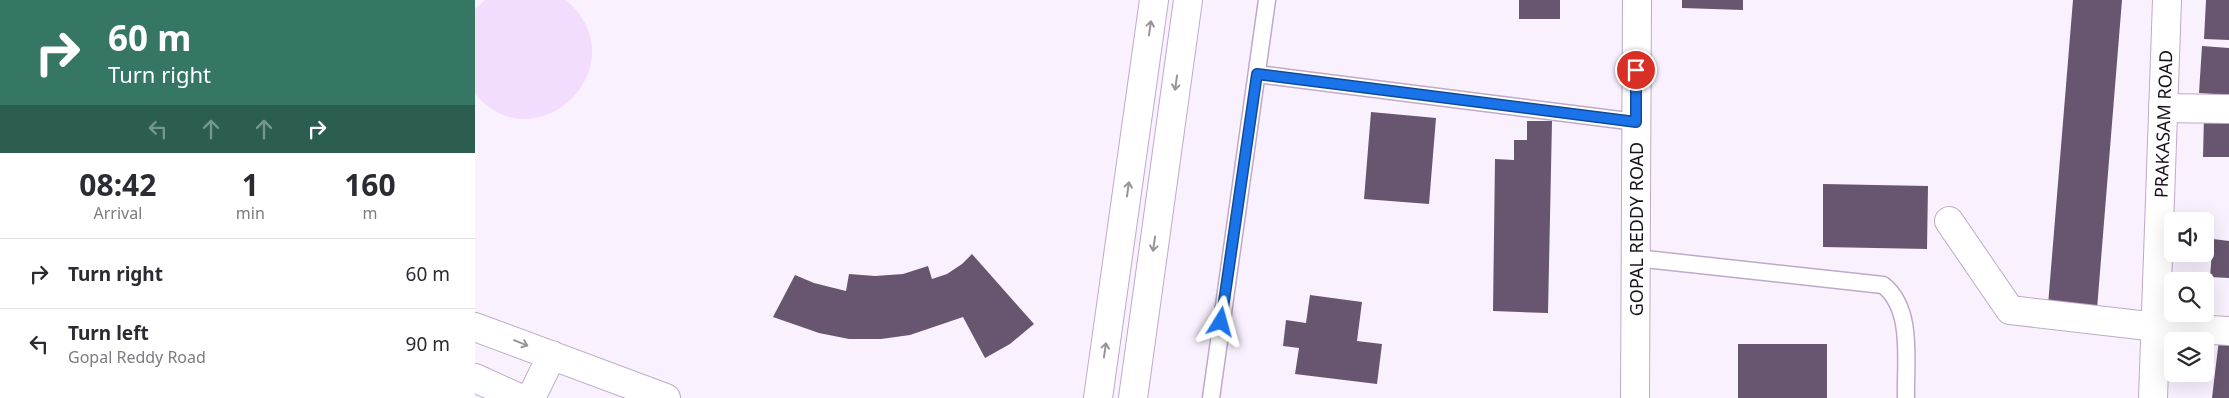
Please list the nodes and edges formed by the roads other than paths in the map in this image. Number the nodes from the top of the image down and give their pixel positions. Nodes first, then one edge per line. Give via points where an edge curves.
1 (1154, 0) edge
2 (1188, 0) edge
3 (1267, 0) edge
4 (1637, 0) edge
5 (2167, 0) edge
6 (1257, 74) junction
7 (2163, 108) junction
8 (2229, 109) edge
9 (1636, 122) junction
10 (1949, 221) dead end
11 (1636, 258) junction
12 (475, 327) edge
13 (2157, 327) junction
14 (2229, 331) edge
15 (552, 356) junction
16 (475, 378) edge
17 (519, 398) edge
18 (531, 398) edge
19 (666, 398) edge
20 (1098, 398) edge
21 (1133, 398) edge
22 (1211, 398) edge
23 (1635, 398) edge
24 (1907, 398) edge
25 (2153, 398) edge

20 -> 1 street
2 -> 21 street
3 - 6 lane
4 - 9 street, GOPAL REDDY ROAD
5 - 7 street, PRAKASAM ROAD
6 - 9 lane
6 - 22 lane
7 - 8 street
7 - 13 street, PRAKASAM ROAD
9 - 11 street, GOPAL REDDY ROAD
10 - 13 street via 2010,310
11 - 23 street, GOPAL REDDY ROAD
11 - 24 lane via 1883,285 1898,303 1904,325
12 -> 15 street
13 - 14 street
13 - 25 street, PRAKASAM ROAD
15 - 18 street
15 - 19 street
16 - 17 street

